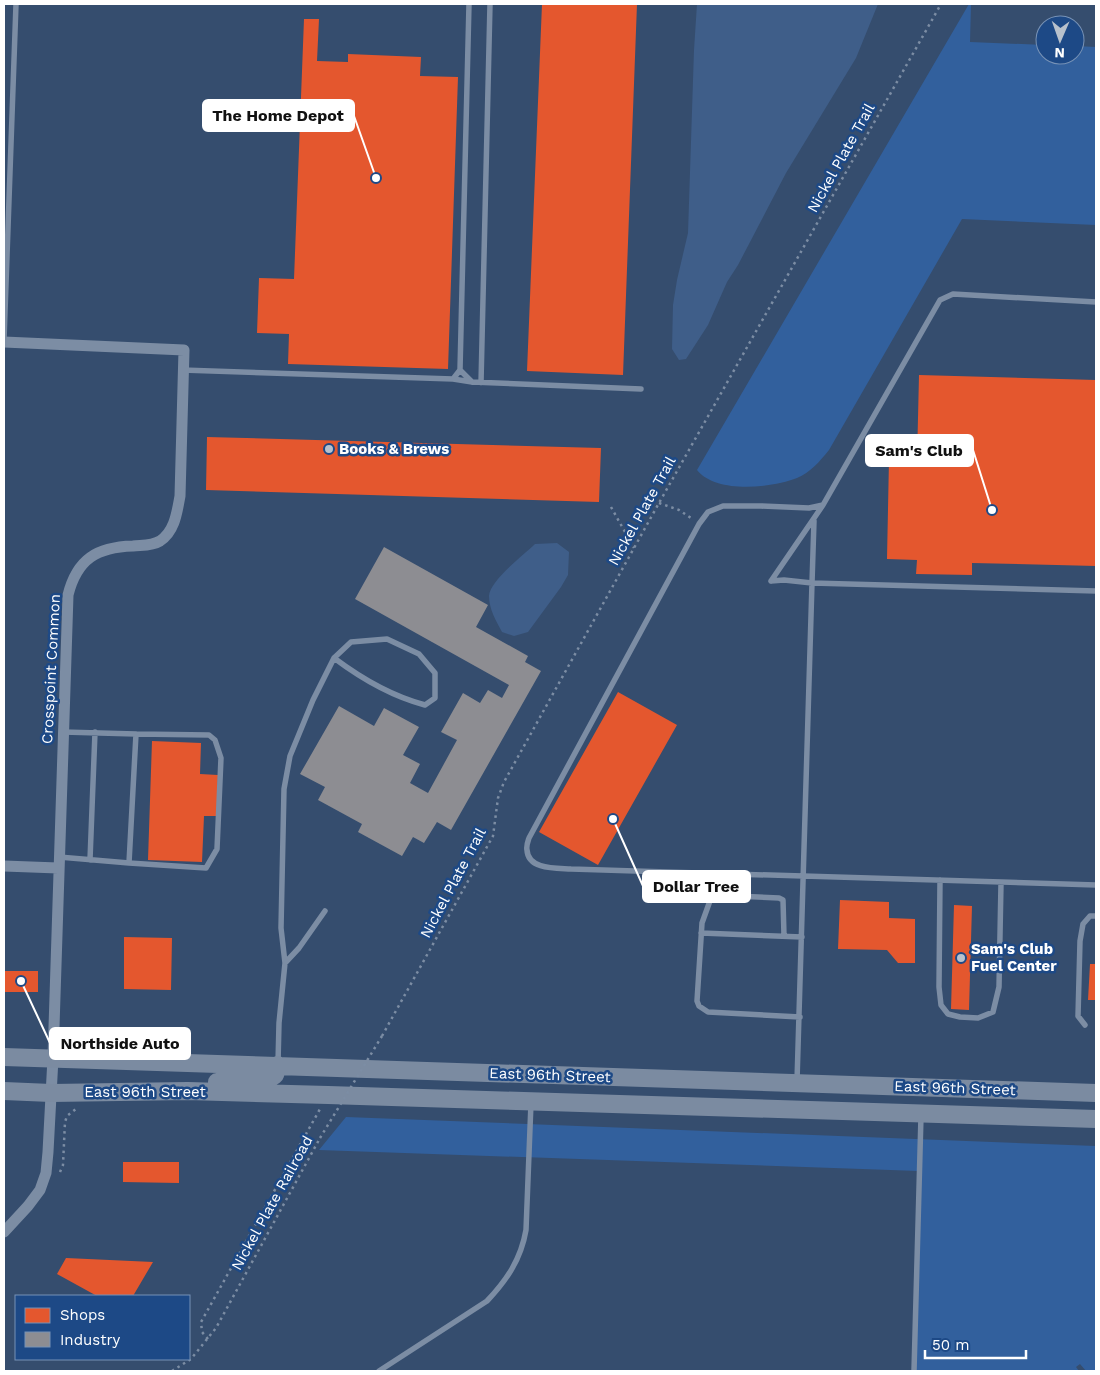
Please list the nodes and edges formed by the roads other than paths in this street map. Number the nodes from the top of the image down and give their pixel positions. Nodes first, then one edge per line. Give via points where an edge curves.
1 (16, 4) edge
2 (469, 4) edge
3 (490, 4) edge
4 (1096, 302) edge
5 (4, 341) edge
6 (182, 370) junction
7 (460, 370) junction
8 (453, 379) junction
9 (472, 382) junction
10 (481, 383) junction
11 (641, 389) dead end
12 (824, 505) junction
13 (814, 521) junction
14 (812, 583) junction
15 (1096, 591) edge
16 (334, 658) junction
17 (63, 732) junction
18 (95, 732) junction
19 (136, 734) junction
20 (90, 860) junction
21 (59, 863) junction
22 (129, 864) junction
23 (4, 866) edge
24 (715, 873) junction
25 (804, 876) junction
26 (940, 880) junction
27 (1001, 882) junction
28 (1096, 885) edge
29 (711, 895) junction
30 (325, 911) dead end
31 (1096, 916) edge
32 (701, 933) junction
33 (784, 936) junction
34 (802, 937) junction
35 (285, 962) junction
36 (800, 1017) junction
37 (1085, 1025) dead end
38 (4, 1057) edge
39 (54, 1058) junction
40 (278, 1065) junction
41 (688, 1079) junction
42 (797, 1083) junction
43 (4, 1091) edge
44 (188, 1091) junction
45 (51, 1093) junction
46 (1096, 1093) edge
47 (531, 1101) junction
48 (921, 1113) junction
49 (1096, 1119) edge
50 (4, 1232) edge
51 (379, 1371) edge
52 (914, 1371) edge

1 - 5 lane
2 - 7 lane
3 - 10 lane
4 - 12 lane via 953,294 940,300
5 - 6 street, Crosspoint Common via 184,350
6 - 8 lane
6 - 17 street, Crosspoint Common via 180,496 176,519 159,541 107,549 96,553 80,567 68,595
7 - 8 lane
7 - 9 lane
8 - 9 lane
9 - 10 lane
10 - 11 lane
12 - 13 lane
12 - 24 lane via 809,508 723,506 708,512 529,838 526,851 533,862 545,868
13 - 14 lane
13 - 14 lane via 771,581
14 - 15 lane
14 - 25 lane
16 - 16 lane via 351,642 387,639 419,654 435,673 435,698 425,705 404,700 354,673
16 - 35 lane via 290,756 284,789 282,928
17 - 18 lane
17 - 21 street, Crosspoint Common
18 - 19 lane
18 - 20 lane
19 - 22 lane
19 - 22 lane via 209,735 215,740 221,758 217,849 206,868
20 - 21 lane
20 - 22 lane
21 - 23 street
21 - 39 street, Crosspoint Common
24 - 25 lane
24 - 29 lane
25 - 26 lane
25 - 34 lane
26 - 27 lane
26 - 27 lane via 941,1005 948,1014 978,1018 993,1012 999,988
27 - 28 lane
29 - 32 lane
29 - 33 lane via 783,900
30 - 35 lane
31 - 37 lane via 1090,916 1083,924 1080,942 1078,1016
32 - 33 lane
32 - 36 lane via 697,1001 703,1010
33 - 34 lane
34 - 36 lane
35 - 40 lane
36 - 42 lane
38 - 39 main road, East 96th Street
39 - 40 main road, East 96th Street
39 - 45 street, Crosspoint Common
40 - 41 main road, East 96th Street
40 - 44 main road via 275,1075 269,1079 214,1082
41 - 42 main road, East 96th Street
41 - 47 main road via 629,1088 539,1086 533,1090
42 - 46 main road, East 96th Street
43 - 45 main road, East 96th Street
44 - 45 main road, East 96th Street
44 - 47 main road, East 96th Street
45 - 50 street, Crosspoint Common via 48,1152 40,1190
47 - 48 main road, East 96th Street
47 - 51 lane via 526,1230 514,1267 487,1301
48 - 49 main road, East 96th Street
48 - 52 lane

